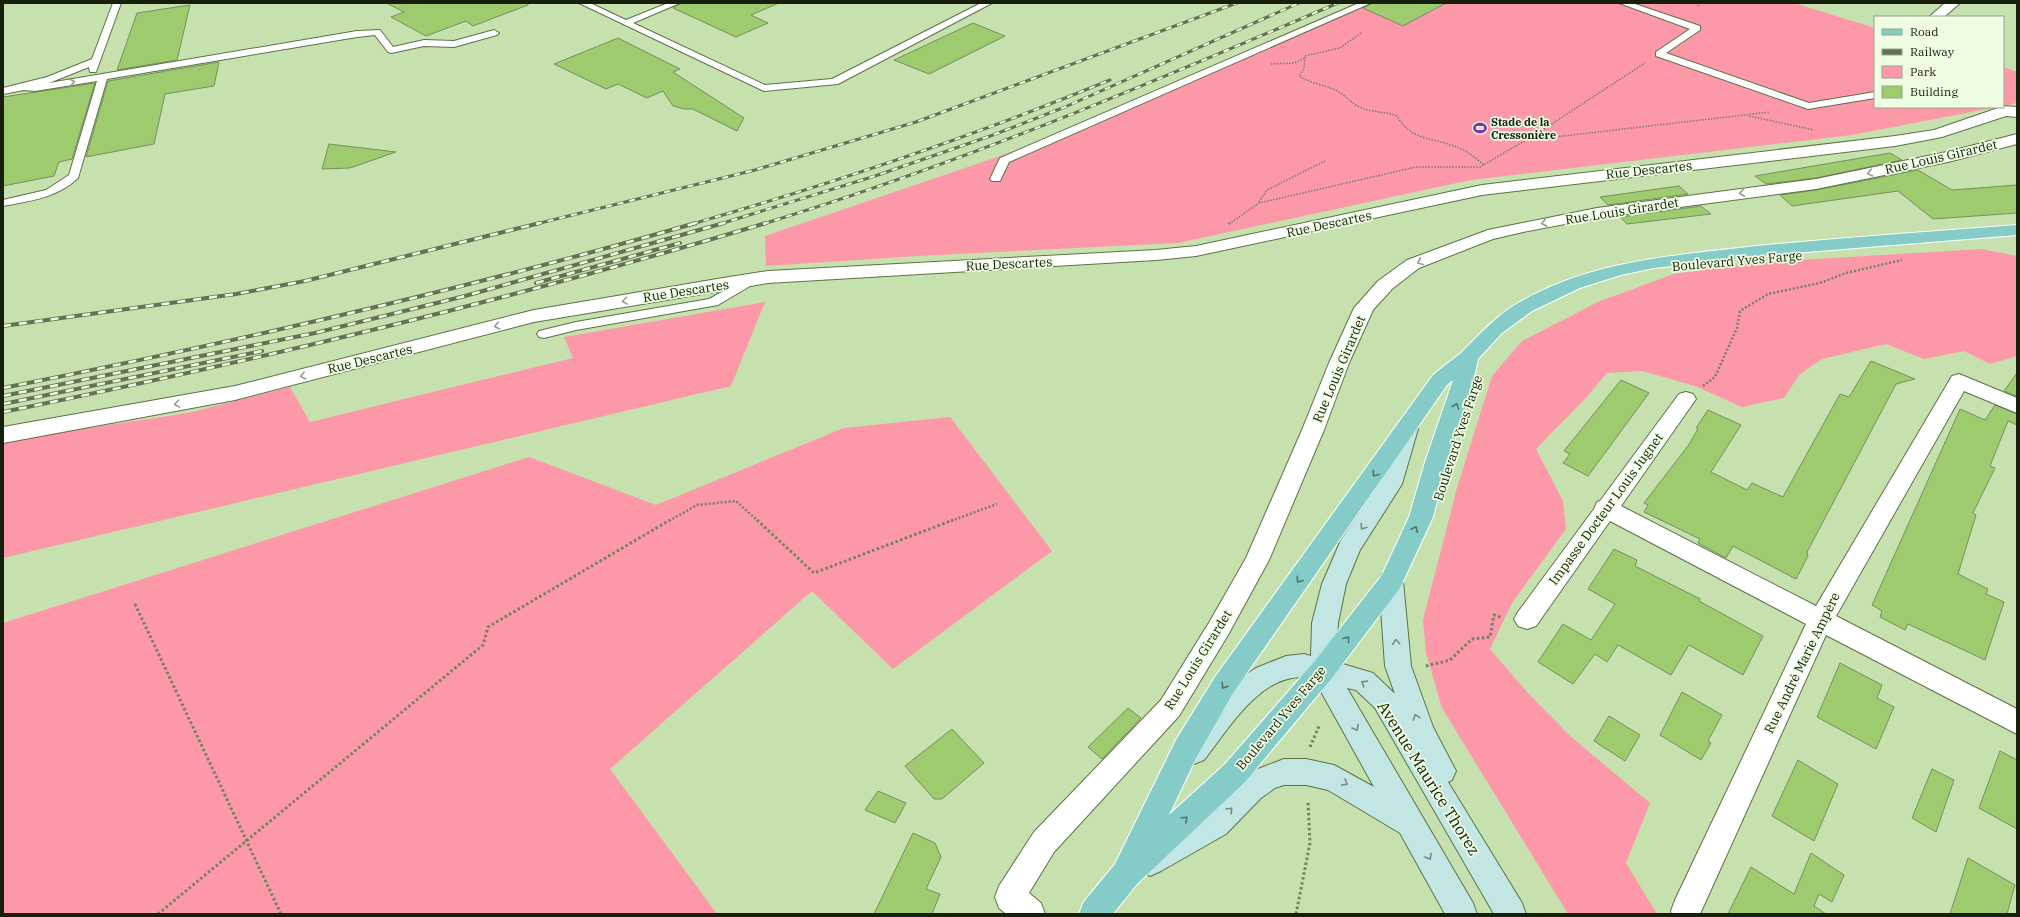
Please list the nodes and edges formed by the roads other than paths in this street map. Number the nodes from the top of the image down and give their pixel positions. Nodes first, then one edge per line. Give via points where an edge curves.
1 (117, 3) edge
2 (583, 3) edge
3 (676, 3) edge
4 (988, 3) edge
5 (1367, 3) edge
6 (1623, 3) edge
7 (1953, 3) edge
8 (1937, 16) edge
9 (625, 23) junction
10 (494, 33) dead end
11 (95, 61) junction
12 (103, 76) junction
13 (91, 78) junction
14 (25, 87) junction
15 (3, 91) edge
16 (1874, 95) edge
17 (2017, 112) edge
18 (2017, 139) edge
19 (996, 179) dead end
20 (3, 203) edge
21 (2017, 230) edge
22 (751, 280) junction
23 (544, 334) dead end
24 (1468, 357) junction
25 (1686, 399) road end
26 (2017, 406) edge
27 (1407, 429) junction
28 (3, 435) edge
29 (1606, 508) junction
30 (1391, 581) junction
31 (1821, 619) junction
32 (1518, 620) road end
33 (1323, 670) junction
34 (2017, 722) edge
35 (1173, 776) junction
36 (1410, 823) junction
37 (1126, 874) junction
38 (1504, 903) edge
39 (1686, 911) dead end
40 (1030, 914) edge
41 (1094, 914) edge
42 (1462, 914) edge

1 - 11 lane
2 - 9 lane
3 - 9 lane
4 - 9 lane via 834,82 764,88
5 - 19 lane via 1004,160
6 - 16 lane via 1697,28 1659,54 1808,106
7 - 8 street
10 - 12 lane via 454,44 424,43 391,50 377,32 357,34
11 - 13 lane
11 - 14 lane via 58,77
12 - 13 lane
12 - 20 lane via 74,176 67,184 44,195
14 -> 13 lane via 35,88
14 - 15 lane
17 - 22 street, Rue Descartes via 2004,111 1936,134 1895,141 1482,190 1196,251 1156,256
18 -> 40 street, Rue Louis Girardet via 1948,157 1816,184 1597,213 1516,229 1482,238 1413,264 1385,284 1364,308 1257,560 1219,628 1170,708 1044,842 1010,897
21 - 24 main road, Boulevard Yves Farge via 1782,249 1661,262 1617,270 1573,284 1525,307 1495,329
22 - 23 lane via 713,302
22 -> 28 street, Rue Descartes via 534,316 235,393
24 - 27 main road, Boulevard Yves Farge via 1440,380
30 -> 24 main road, Boulevard Yves Farge via 1421,518 1436,462 1461,391
25 - 29 street, Impasse Docteur Louis Jugnet
26 - 31 street, Rue André Marie Ampère via 1959,381
27 -> 33 street via 1391,484 1349,547 1334,584 1325,623
27 -> 35 main road, Boulevard Yves Farge via 1224,685
29 - 31 street
29 - 32 street, Impasse Docteur Louis Jugnet
33 -> 30 main road, Boulevard Yves Farge
38 -> 30 street via 1421,730 1398,666
31 - 34 street
31 - 39 street, Rue André Marie Ampère
33 - 35 street, Avenue Maurice Thorez via 1304,665 1286,667 1265,676 1246,689
33 -> 36 street
37 -> 33 main road, Boulevard Yves Farge via 1235,772
38 -> 33 street, Avenue Maurice Thorez via 1384,700 1364,681
35 - 37 main road, Boulevard Yves Farge
37 -> 36 street via 1216,824 1250,789 1265,779 1284,772 1306,772 1334,778
36 -> 42 street
37 - 41 main road, Boulevard Yves Farge

